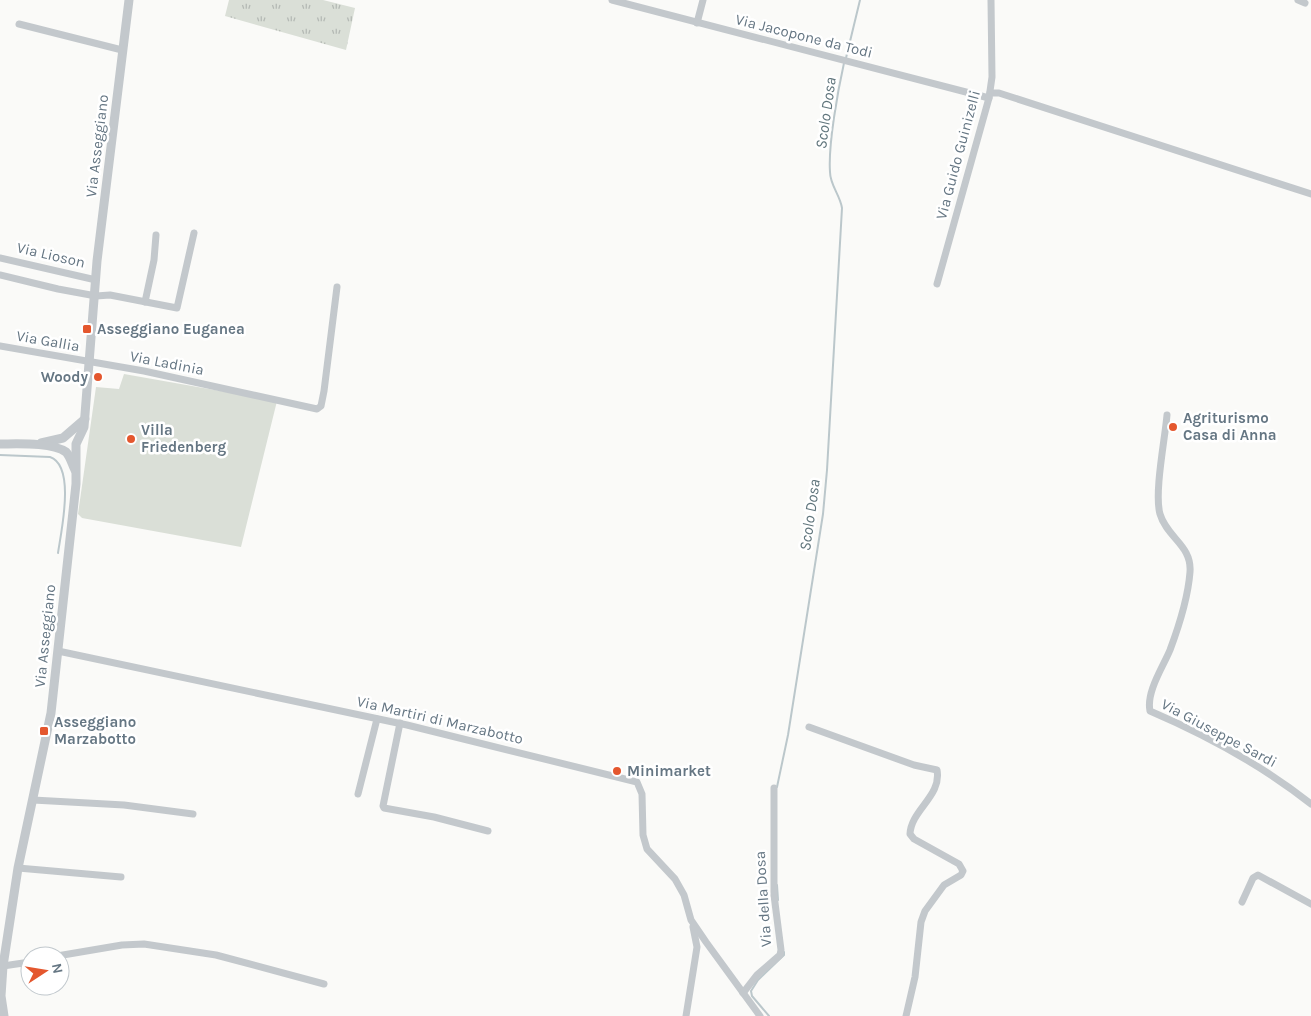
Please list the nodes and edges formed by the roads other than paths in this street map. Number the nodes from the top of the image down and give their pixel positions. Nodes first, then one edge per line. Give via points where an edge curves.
1 (129, 0) edge
2 (612, 0) edge
3 (703, 0) edge
4 (991, 0) edge
5 (697, 23) junction
6 (19, 24) dead end
7 (122, 50) junction
8 (990, 96) junction
9 (1311, 194) edge
10 (194, 234) dead end
11 (156, 235) dead end
12 (0, 258) edge
13 (0, 275) edge
14 (96, 280) junction
15 (937, 284) dead end
16 (337, 287) dead end
17 (96, 296) junction
18 (145, 302) junction
19 (0, 346) edge
20 (91, 363) junction
21 (1167, 415) dead end
22 (85, 418) junction
23 (64, 438) junction
24 (0, 444) edge
25 (33, 444) junction
26 (76, 445) junction
27 (64, 451) junction
28 (76, 474) junction
29 (58, 651) junction
30 (377, 719) junction
31 (400, 723) junction
32 (809, 727) dead end
33 (774, 788) dead end
34 (358, 794) dead end
35 (33, 800) junction
36 (1311, 804) edge
37 (193, 814) dead end
38 (488, 831) dead end
39 (18, 868) junction
40 (121, 878) dead end
41 (1242, 902) dead end
42 (1311, 904) edge
43 (692, 920) junction
44 (697, 942) junction
45 (706, 942) junction
46 (70, 954) edge
47 (20, 963) edge
48 (3, 966) junction
49 (324, 984) dead end
50 (743, 993) junction
51 (4, 1016) edge
52 (686, 1016) edge
53 (760, 1016) edge
54 (906, 1016) edge

1 - 7 street, Via Asseggiano
2 - 5 street, Via Jacopone da Todi
3 - 5 street
4 - 8 street, Via Guido Guinizelli
5 - 8 street, Via Jacopone da Todi
6 - 7 street
7 - 14 street, Via Asseggiano
8 - 9 street, Via Jacopone da Todi via 999,93
8 - 15 street, Via Guido Guinizelli
10 - 18 street via 177,308
11 - 18 street
12 - 14 street, Via Lioson
13 - 17 street
14 - 17 street, Via Asseggiano
16 - 20 street, Via Ladinia via 317,409 144,371
17 - 18 street
17 - 20 street, Via Asseggiano
19 - 20 street, Via Gallia
20 - 22 street, Via Asseggiano
21 - 36 street, Via Giuseppe Sardi via 1158,502 1163,522 1188,554 1190,565 1186,594 1170,649 1155,685 1150,711 1258,767
22 - 23 street
22 - 26 street, Via Asseggiano
23 - 25 street
23 - 26 street via 72,438
23 - 27 street via 60,444
24 - 25 street
25 - 27 street
26 - 27 street via 72,452
26 - 28 street, Via Asseggiano
27 - 28 street
28 - 29 street, Via Asseggiano
29 - 30 street, Via Martiri di Marzabotto
29 - 35 street, Via Asseggiano via 49,726
30 - 31 street, Via Martiri di Marzabotto
30 - 34 street
31 - 38 street via 382,806
31 - 43 street, Via Martiri di Marzabotto via 637,782 642,794 645,844 675,879
32 - 54 street via 914,765 937,770 938,783 913,822 910,834 959,864 963,871 936,893 925,911
33 - 50 street, Via della Dosa via 774,895 781,950 780,955 757,975
35 - 37 street via 124,805
35 - 39 street, Via Asseggiano
39 - 40 street
39 - 48 street, Via Asseggiano
41 - 42 street via 1253,878 1258,875
43 - 44 street
43 - 45 street, Via Martiri di Marzabotto
44 - 45 street
44 - 52 street
45 - 50 street, Via Martiri di Marzabotto
46 - 49 street via 122,944 144,944 216,955
47 - 48 street
48 - 51 street, Via Asseggiano via 1,996
50 - 53 street, Via Martiri di Marzabotto

